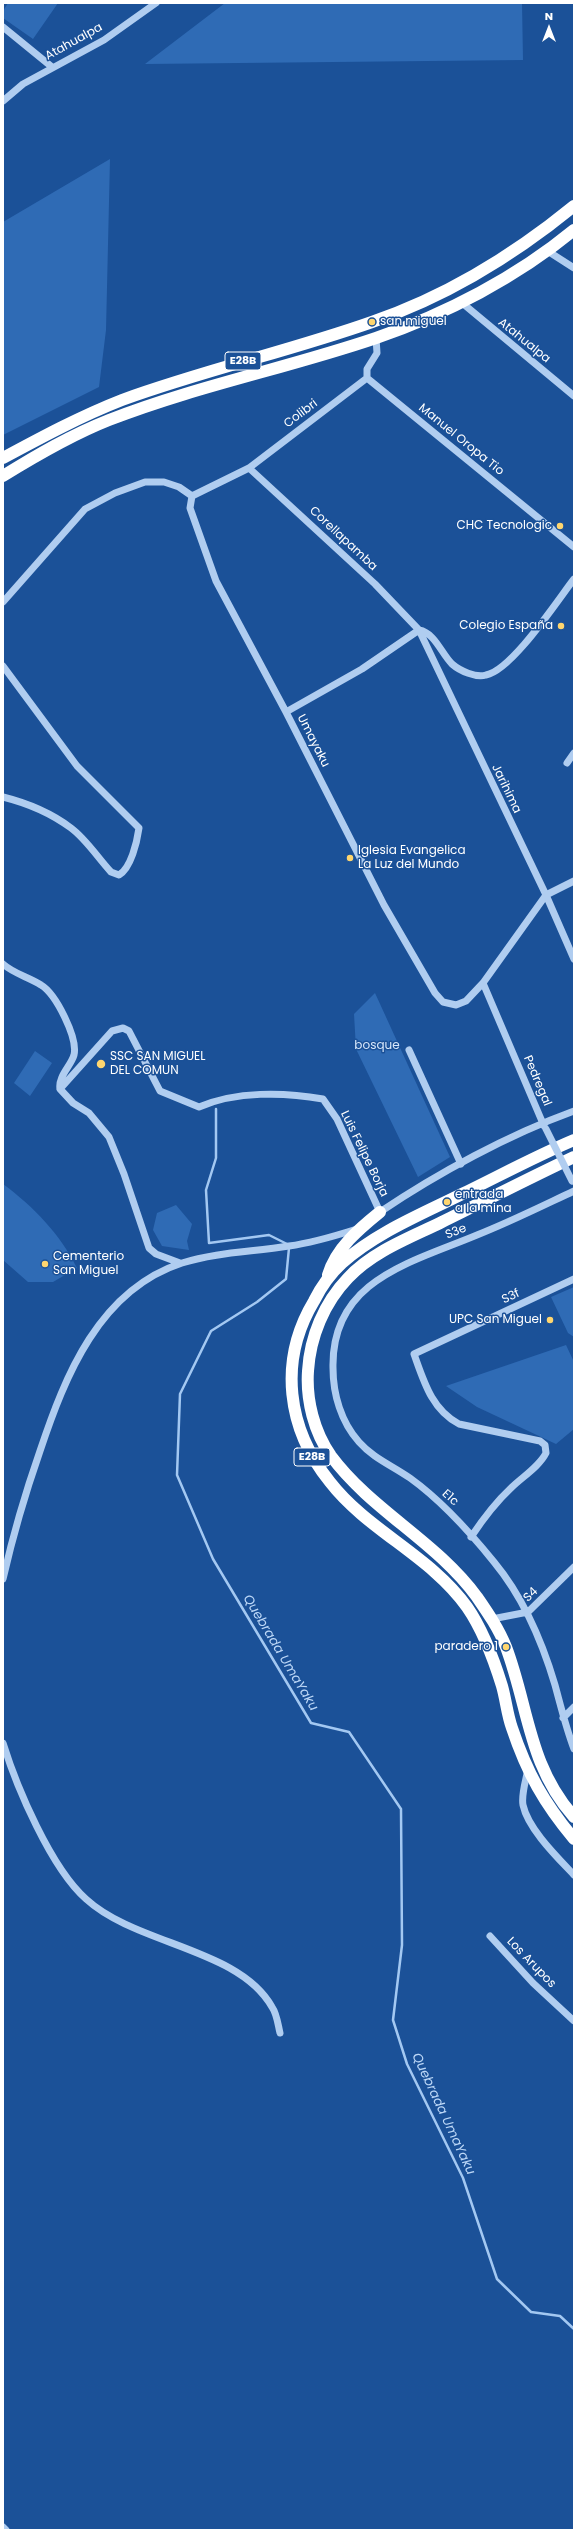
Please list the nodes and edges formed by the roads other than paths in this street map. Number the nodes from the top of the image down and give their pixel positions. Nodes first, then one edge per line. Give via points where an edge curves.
1 (156, 3) edge
2 (3, 27) edge
3 (52, 67) junction
4 (3, 101) edge
5 (574, 206) edge
6 (574, 230) edge
7 (546, 250) junction
8 (574, 268) edge
9 (461, 302) junction
10 (376, 338) junction
11 (367, 378) junction
12 (574, 396) edge
13 (3, 458) edge
14 (250, 468) junction
15 (3, 476) edge
16 (192, 496) junction
17 (574, 547) edge
18 (574, 579) edge
19 (3, 602) edge
20 (418, 630) junction
21 (3, 666) edge
22 (286, 712) junction
23 (574, 753) edge
24 (567, 763) dead end
25 (3, 797) edge
26 (574, 881) edge
27 (546, 895) junction
28 (574, 959) edge
29 (3, 964) edge
30 (483, 983) junction
31 (409, 1050) dead end
32 (60, 1089) junction
33 (574, 1112) edge
34 (544, 1126) junction
35 (574, 1140) edge
36 (574, 1157) edge
37 (461, 1164) junction
38 (573, 1184) edge
39 (574, 1191) edge
40 (380, 1212) junction
41 (361, 1228) junction
42 (180, 1263) junction
43 (574, 1279) edge
44 (326, 1282) junction
45 (370, 1284) joint
46 (471, 1537) junction
47 (574, 1567) edge
48 (3, 1579) edge
49 (528, 1612) junction
50 (492, 1619) junction
51 (574, 1707) edge
52 (563, 1718) junction
53 (3, 1742) edge
54 (574, 1749) edge
55 (528, 1767) junction
56 (574, 1817) edge
57 (574, 1839) edge
58 (574, 1875) edge
59 (490, 1936) dead end
60 (574, 2020) edge
61 (280, 2033) dead end
62 (3, 2527) edge
63 (6, 2530) edge

1 - 3 street, Atahualpa via 104,40
2 - 3 street
3 - 4 street, Atahualpa via 23,84
5 - 13 highway, E28B via 494,264 417,304 372,322 122,401 70,422
6 - 7 highway, E28B
7 - 8 street
7 - 9 highway, E28B
9 - 10 highway, E28B
9 - 12 street, Atahualpa
10 - 11 street via 377,353 367,369
10 - 15 highway, E28B via 185,394 110,420 53,446
11 - 14 street, Colibri
11 - 17 street, Manuel Oropa Tio
14 - 16 street
14 - 20 street, Corellapamba via 375,584
16 - 19 street via 179,487 164,482 145,482 115,493 85,509
16 - 22 street, Umayaku via 190,508 216,580
18 - 20 street via 510,662 486,676 469,674 453,664 432,638
20 - 22 street via 362,669
20 - 27 street, Jarihima
21 - 25 street via 77,766 139,828 138,840 124,872 119,875 111,872 72,829 49,814
22 - 30 street, Umayaku via 384,905 435,993 443,1002 456,1005 466,1001
23 - 24 street
26 - 27 street
27 - 28 street, Jarihima
27 - 30 street, Umayaku
29 - 32 street via 42,986 58,1005 75,1041 74,1056 63,1075
30 - 34 street, Pedregal
31 - 37 street
32 - 40 street, Luis Felipe Borja via 112,1031 123,1028 130,1031 160,1091 199,1106 214,1100 237,1097 286,1095 323,1099 337,1119
32 - 42 street via 74,1103 90,1113 109,1136 149,1248 156,1254
33 - 34 street, Luis Felipe Borja
34 - 37 street, Luis Felipe Borja
34 - 38 street, Pedregal, bridge
35 - 44 highway, E28B via 367,1244 340,1265
36 - 50 highway, E28B via 399,1243 361,1265 343,1283 326,1308 310,1351 307,1392 315,1424 328,1452 360,1490 444,1560 471,1590
37 - 40 street, Luis Felipe Borja via 414,1189
39 - 45 street, S3e via 381,1276
40 - 41 highway
41 - 42 street via 290,1246 212,1255
41 - 44 highway via 337,1254
42 - 48 street via 148,1278 108,1311 78,1354 57,1402 17,1519
43 - 46 street, S3f via 414,1354 425,1386 437,1408 448,1418 459,1424 540,1441 545,1445 546,1453 543,1460 510,1489
44 - 55 highway, E28B via 303,1318 292,1363 290,1382 293,1408 305,1445 322,1473 344,1498 422,1561 466,1606 489,1650 502,1685 512,1728
45 - 46 street, E1c via 351,1304 340,1324 334,1345 333,1377 340,1409 346,1424 359,1442 446,1508
46 - 49 street, E1c via 494,1562
47 - 49 street, S4
49 - 50 street, S4
49 - 52 street, E1c via 554,1683
50 - 56 highway, E28B via 510,1658 542,1769 553,1790
51 - 52 street
52 - 54 street, E1c
53 - 61 street via 13,1775 53,1856 68,1880 82,1895 130,1927 212,1959 247,1978 273,2007
55 - 57 highway, E28B via 539,1793
55 - 58 street via 523,1805 554,1854
59 - 60 street, Los Arupos via 533,1983
62 - 63 street

